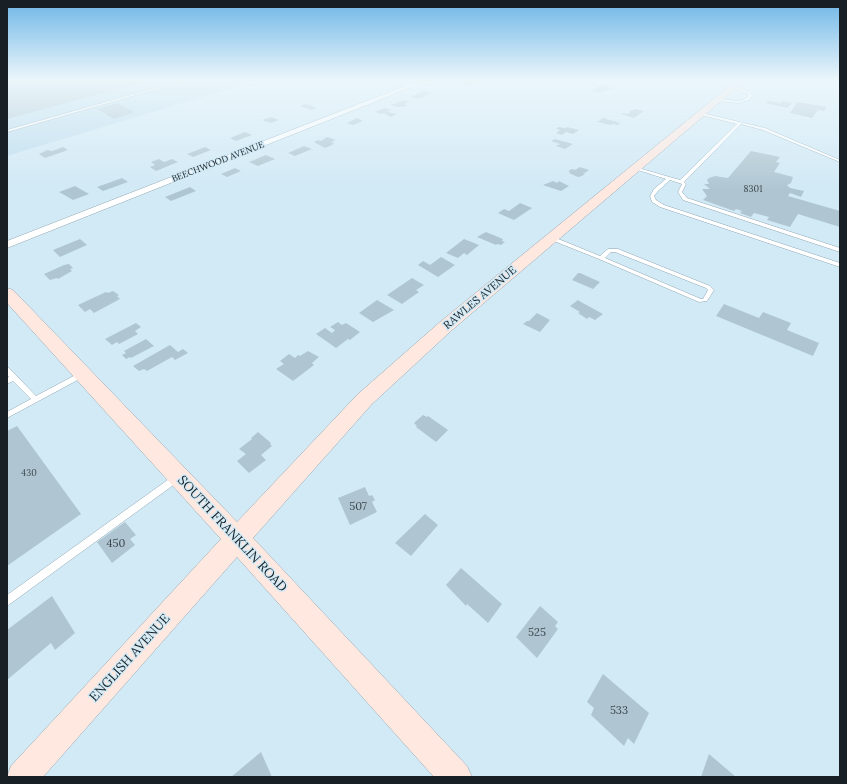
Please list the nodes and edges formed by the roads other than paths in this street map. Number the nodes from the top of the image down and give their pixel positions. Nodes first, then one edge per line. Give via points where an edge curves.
1 (62, 116) edge
2 (336, 116) edge
3 (700, 116) edge
4 (709, 116) edge
5 (740, 123) junction
6 (7, 131) edge
7 (840, 161) edge
8 (636, 168) junction
9 (669, 178) junction
10 (681, 182) junction
11 (551, 238) junction
12 (7, 245) edge
13 (840, 250) edge
14 (601, 258) junction
15 (840, 265) edge
16 (9, 298) edge
17 (7, 370) edge
18 (83, 374) junction
19 (10, 380) edge
20 (35, 399) junction
21 (7, 415) edge
22 (178, 476) junction
23 (237, 539) junction
24 (7, 602) edge
25 (22, 777) edge
26 (456, 777) edge

1 - 6 lane
2 - 12 street, BEECHWOOD AVENUE
3 - 8 street, RAWLES AVENUE
4 - 5 lane
5 - 7 lane via 764,129
5 - 10 lane
8 - 9 lane
8 - 11 street, RAWLES AVENUE
9 - 10 lane
9 - 15 lane via 652,196 654,201 662,206
10 - 13 lane via 684,184 680,192 685,199
11 - 14 lane
11 - 23 street, RAWLES AVENUE via 446,326 365,399
14 - 14 lane via 701,301 705,300 711,290 616,250 610,250
16 - 18 street, SOUTH FRANKLIN ROAD
17 - 19 lane
18 - 20 lane
18 - 22 street, SOUTH FRANKLIN ROAD
19 - 20 lane
20 - 21 lane
22 - 23 street, SOUTH FRANKLIN ROAD
22 - 24 lane
23 - 25 street, ENGLISH AVENUE
23 - 26 street, SOUTH FRANKLIN ROAD

